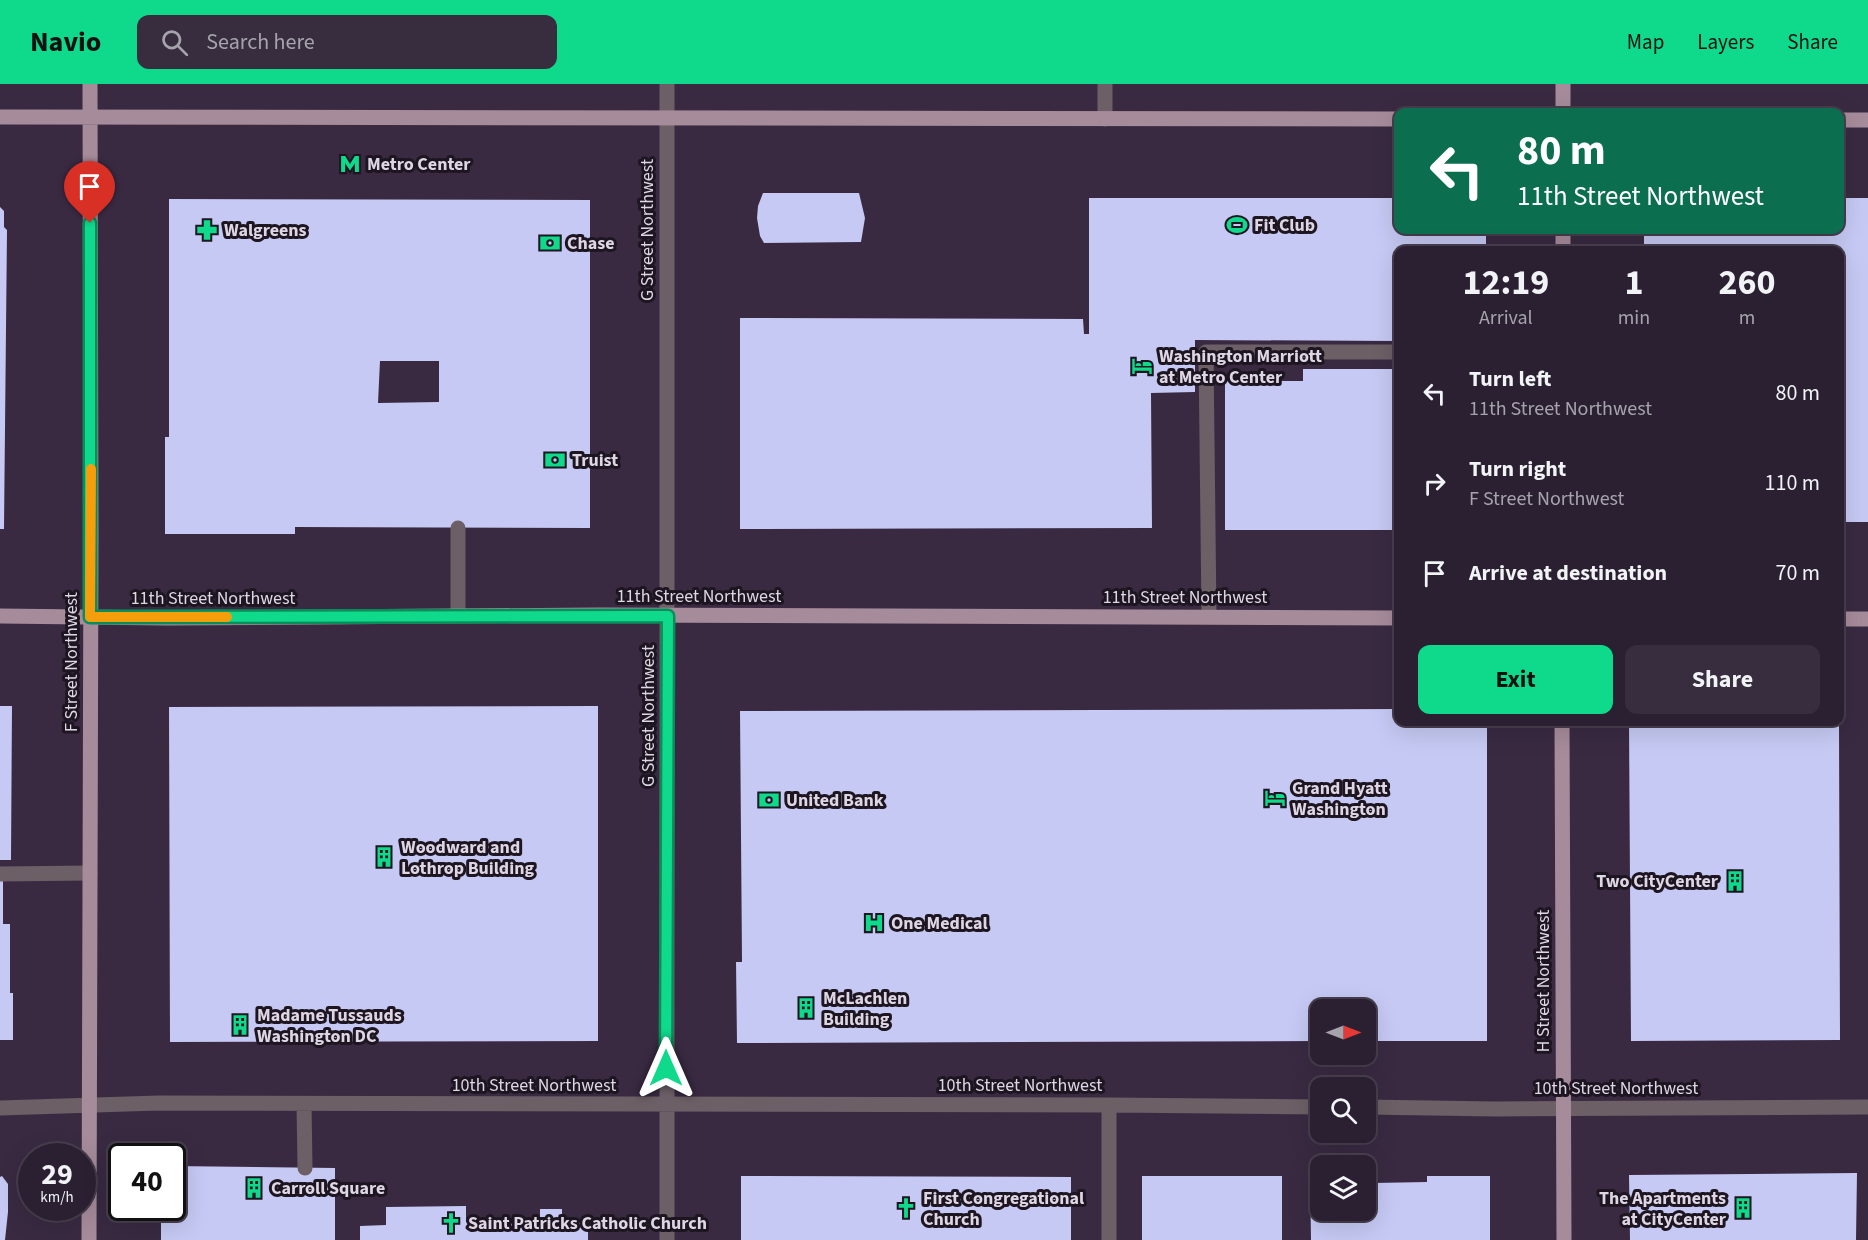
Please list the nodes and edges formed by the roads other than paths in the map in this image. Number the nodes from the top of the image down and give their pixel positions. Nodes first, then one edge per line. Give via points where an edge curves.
1 (90, 84) edge
2 (667, 84) edge
3 (1105, 84) edge
4 (1563, 84) edge
5 (1563, 108) edge
6 (0, 117) edge
7 (89, 117) junction
8 (667, 118) junction
9 (1105, 119) junction
10 (1394, 119) edge
11 (1844, 120) edge
12 (1868, 120) edge
13 (1394, 352) edge
14 (458, 528) dead end
15 (0, 616) edge
16 (458, 616) junction
17 (668, 616) junction
18 (1209, 616) junction
19 (90, 617) junction
20 (1394, 618) edge
21 (1844, 619) edge
22 (1868, 619) edge
23 (1562, 726) edge
24 (90, 873) junction
25 (0, 874) edge
26 (304, 1104) junction
27 (89, 1105) junction
28 (666, 1105) junction
29 (1109, 1105) junction
30 (1310, 1107) edge
31 (1376, 1107) edge
32 (1868, 1107) edge
33 (0, 1108) edge
34 (1563, 1108) junction
35 (305, 1168) dead end
36 (89, 1240) edge
37 (667, 1240) edge
38 (1109, 1240) edge
39 (1563, 1240) edge

1 - 7 main road, F Street Northwest
2 - 8 street, G Street Northwest
3 - 9 street
4 - 5 main road
6 - 7 main road
7 - 8 main road
7 - 19 main road, F Street Northwest
8 - 9 main road
8 - 17 street, G Street Northwest
9 - 10 main road
11 - 12 main road
13 - 18 street via 1206,352
14 - 16 street
15 - 19 main road, 11th Street Northwest
16 - 17 main road, 11th Street Northwest
16 - 19 main road, 11th Street Northwest
17 - 18 main road, 11th Street Northwest
17 - 28 street, G Street Northwest
18 - 20 main road, 11th Street Northwest
19 - 24 main road, F Street Northwest
21 - 22 main road
23 - 34 main road, H Street Northwest
24 - 25 street
24 - 27 main road, F Street Northwest
26 - 27 street, 10th Street Northwest
26 - 28 street, 10th Street Northwest
26 - 35 street
27 - 33 street, 10th Street Northwest
27 - 36 main road, F Street Northwest
28 - 29 street, 10th Street Northwest
28 - 37 street, G Street Northwest
29 - 30 street, 10th Street Northwest
29 - 38 street
31 - 34 street, 10th Street Northwest
32 - 34 street, 10th Street Northwest
34 - 39 main road, H Street Northwest

